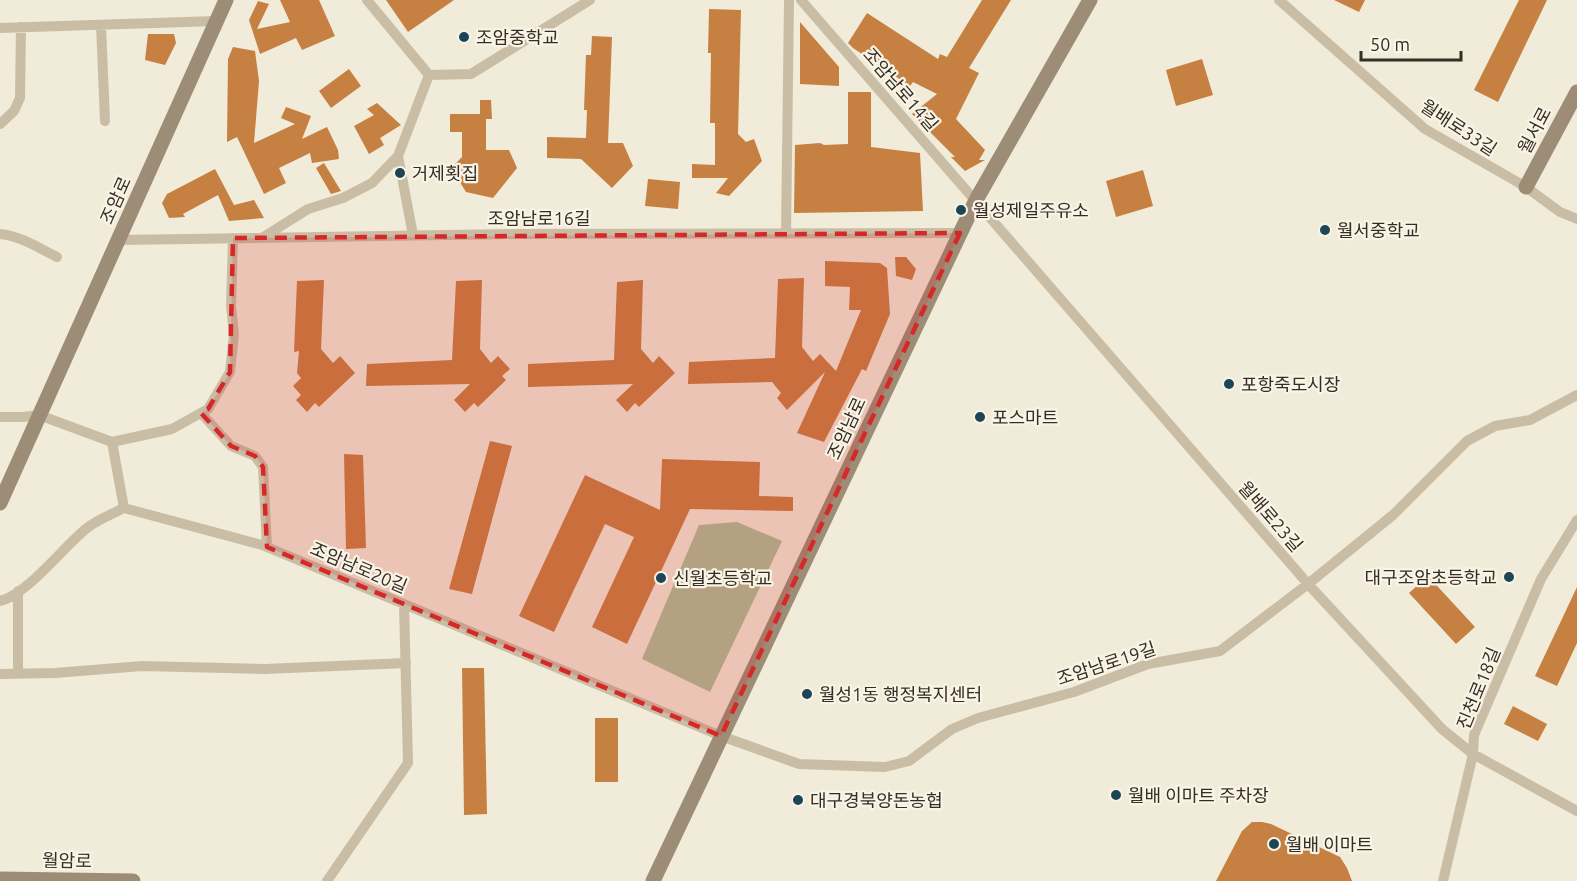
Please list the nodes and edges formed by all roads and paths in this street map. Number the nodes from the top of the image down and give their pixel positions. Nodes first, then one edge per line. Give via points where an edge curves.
1 (226, 0) edge
2 (368, 0) edge
3 (590, 0) edge
4 (789, 0) edge
5 (801, 0) edge
6 (1090, 0) edge
7 (1279, 0) edge
8 (216, 21) junction
9 (101, 25) junction
10 (21, 27) junction
11 (0, 28) edge
12 (429, 75) junction
13 (1577, 92) edge
14 (105, 121) dead end
15 (0, 124) edge
16 (398, 156) junction
17 (1526, 187) junction
18 (976, 200) junction
19 (1577, 219) edge
20 (960, 233) junction
21 (0, 234) edge
22 (786, 234) junction
23 (413, 236) junction
24 (233, 238) junction
25 (262, 238) junction
26 (118, 240) junction
27 (57, 257) dead end
28 (1577, 395) edge
29 (201, 413) junction
30 (39, 415) junction
31 (0, 417) edge
32 (111, 442) junction
33 (0, 503) edge
34 (124, 508) junction
35 (1577, 520) edge
36 (267, 547) junction
37 (1308, 584) junction
38 (18, 591) junction
39 (0, 601) edge
40 (404, 604) junction
41 (406, 663) junction
42 (0, 674) edge
43 (18, 674) junction
44 (721, 736) junction
45 (1473, 753) junction
46 (1577, 811) edge
47 (0, 879) edge
48 (133, 881) edge
49 (327, 881) edge
50 (653, 881) edge
51 (1443, 881) edge

1 - 8 main road, 조암로
2 - 12 street
3 - 12 street via 471,74
4 - 22 street
5 - 18 street, 조암남로14길
6 - 18 main road, 조암남로
7 - 17 street, 월배로33길 via 1425,129
8 - 9 street
8 - 26 main road, 조암로
9 - 10 street
9 - 14 street
10 - 11 street
10 - 15 street via 20,98 14,111
12 - 16 street
13 - 17 main road, 월서로
16 - 23 street
16 - 25 street via 372,183 308,209
17 - 19 street, 월배로33길 via 1560,212
18 - 20 main road, 조암남로
18 - 37 street, 월배로23길
20 - 22 street, 조암남로16길
20 - 44 main road, 조암남로
21 - 27 street
22 - 23 street, 조암남로16길
23 - 25 street, 조암남로16길
24 - 25 street, 조암남로16길
24 - 26 street, 조암남로16길
24 - 29 street via 234,334 230,372 208,409
26 - 30 main road, 조암로
28 - 37 street, 조암남로19길 via 1530,420 1495,426 1467,441 1393,514
29 - 32 street via 172,429
29 - 36 street via 231,446 255,456 263,467
30 - 31 street
30 - 32 street
30 - 33 main road, 조암로
32 - 34 street
34 - 36 street, 조암남로20길
34 - 38 street via 88,527
35 - 45 street, 진천로18길 via 1541,579 1474,735
36 - 40 street, 조암남로20길
37 - 44 street, 조암남로19길 via 1220,651 1148,664 1074,692 978,718 952,729 909,761 885,767 799,764
37 - 45 street, 월배로23길 via 1442,729
38 - 39 street
38 - 43 street
40 - 41 street
40 - 44 street, 조암남로20길
41 - 43 street via 265,669 142,666
41 - 49 street via 408,763
42 - 43 street
44 - 50 main road, 조암남로
45 - 46 street, 월배로23길
45 - 51 street, 진천로18길
47 - 48 main road, 월암로

